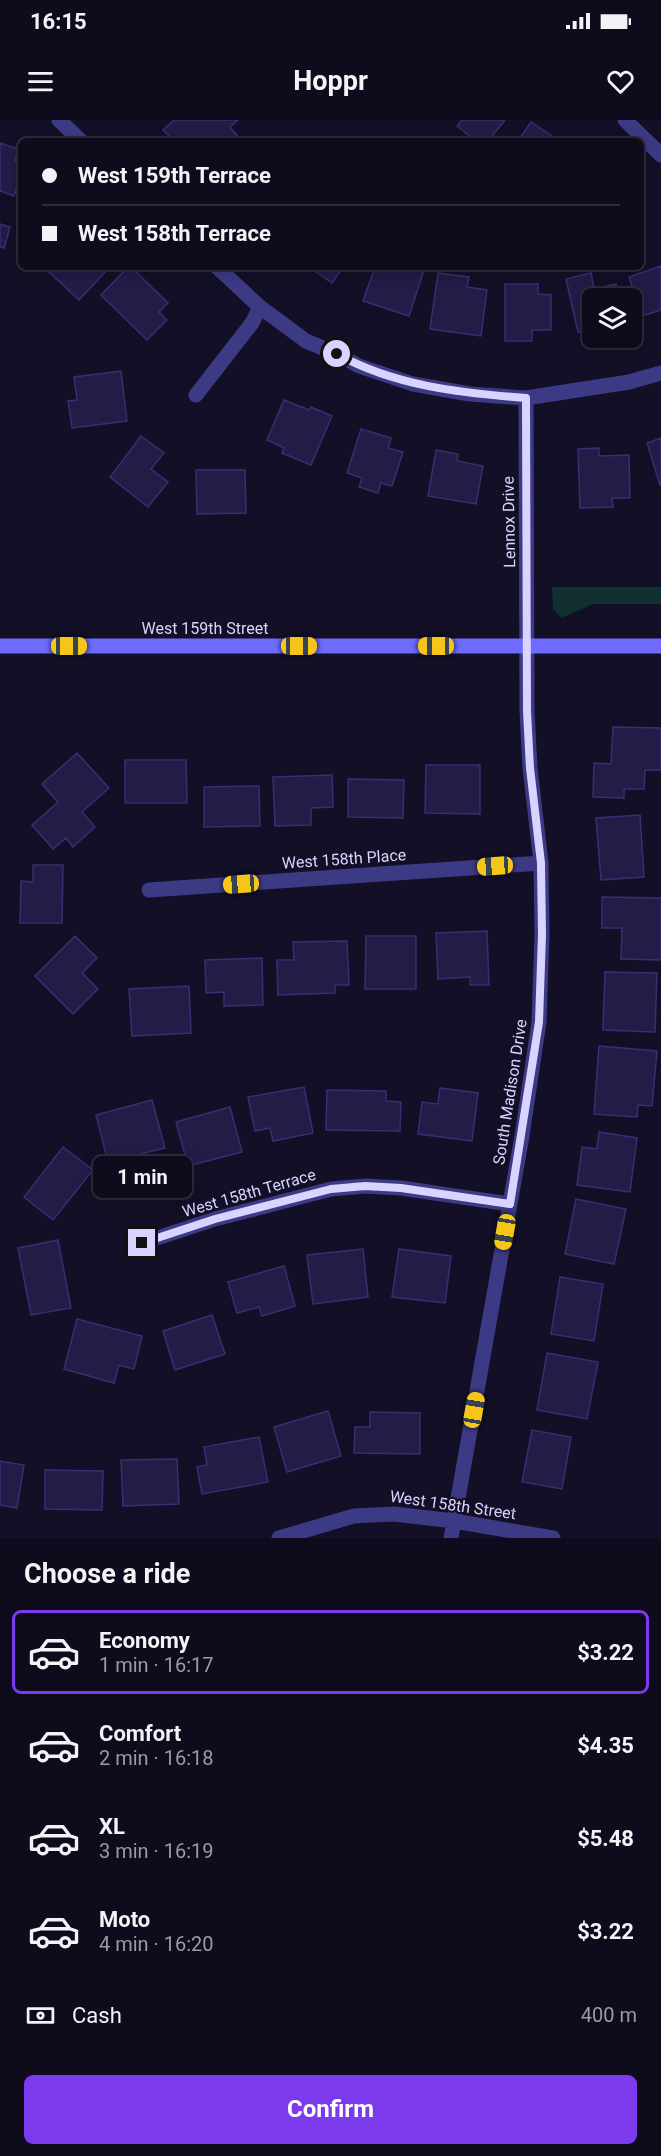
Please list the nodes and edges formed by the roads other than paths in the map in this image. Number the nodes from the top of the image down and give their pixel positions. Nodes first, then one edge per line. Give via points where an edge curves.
1 (59, 120) edge
2 (625, 120) edge
3 (78, 138) edge
4 (644, 138) edge
5 (644, 138) edge
6 (661, 155) edge
7 (220, 270) edge
8 (260, 307) junction
9 (661, 373) edge
10 (196, 395) dead end
11 (526, 398) junction
12 (0, 646) edge
13 (528, 646) junction
14 (661, 646) edge
15 (541, 863) junction
16 (149, 890) dead end
17 (510, 1204) junction
18 (142, 1243) dead end
19 (454, 1521) junction
20 (279, 1538) edge
21 (451, 1538) edge
22 (553, 1538) edge

1 - 3 street
2 - 4 street
5 - 6 street
7 - 8 street
8 - 10 street
8 - 11 street via 306,341 358,366 412,384
9 - 11 street via 629,382
11 - 13 street, Lennox Drive
12 - 13 main road, West 159th Street
13 - 14 main road, West 159th Street
13 - 15 street, South Madison Drive via 530,768
15 - 16 street, West 158th Place
15 - 17 street, South Madison Drive via 539,1022
17 - 18 street, West 158th Terrace via 401,1188 331,1189 215,1219
17 - 19 street, South Madison Drive
19 - 20 street, West 158th Street via 373,1514
19 - 21 street, South Madison Drive
19 - 22 street, West 158th Street

